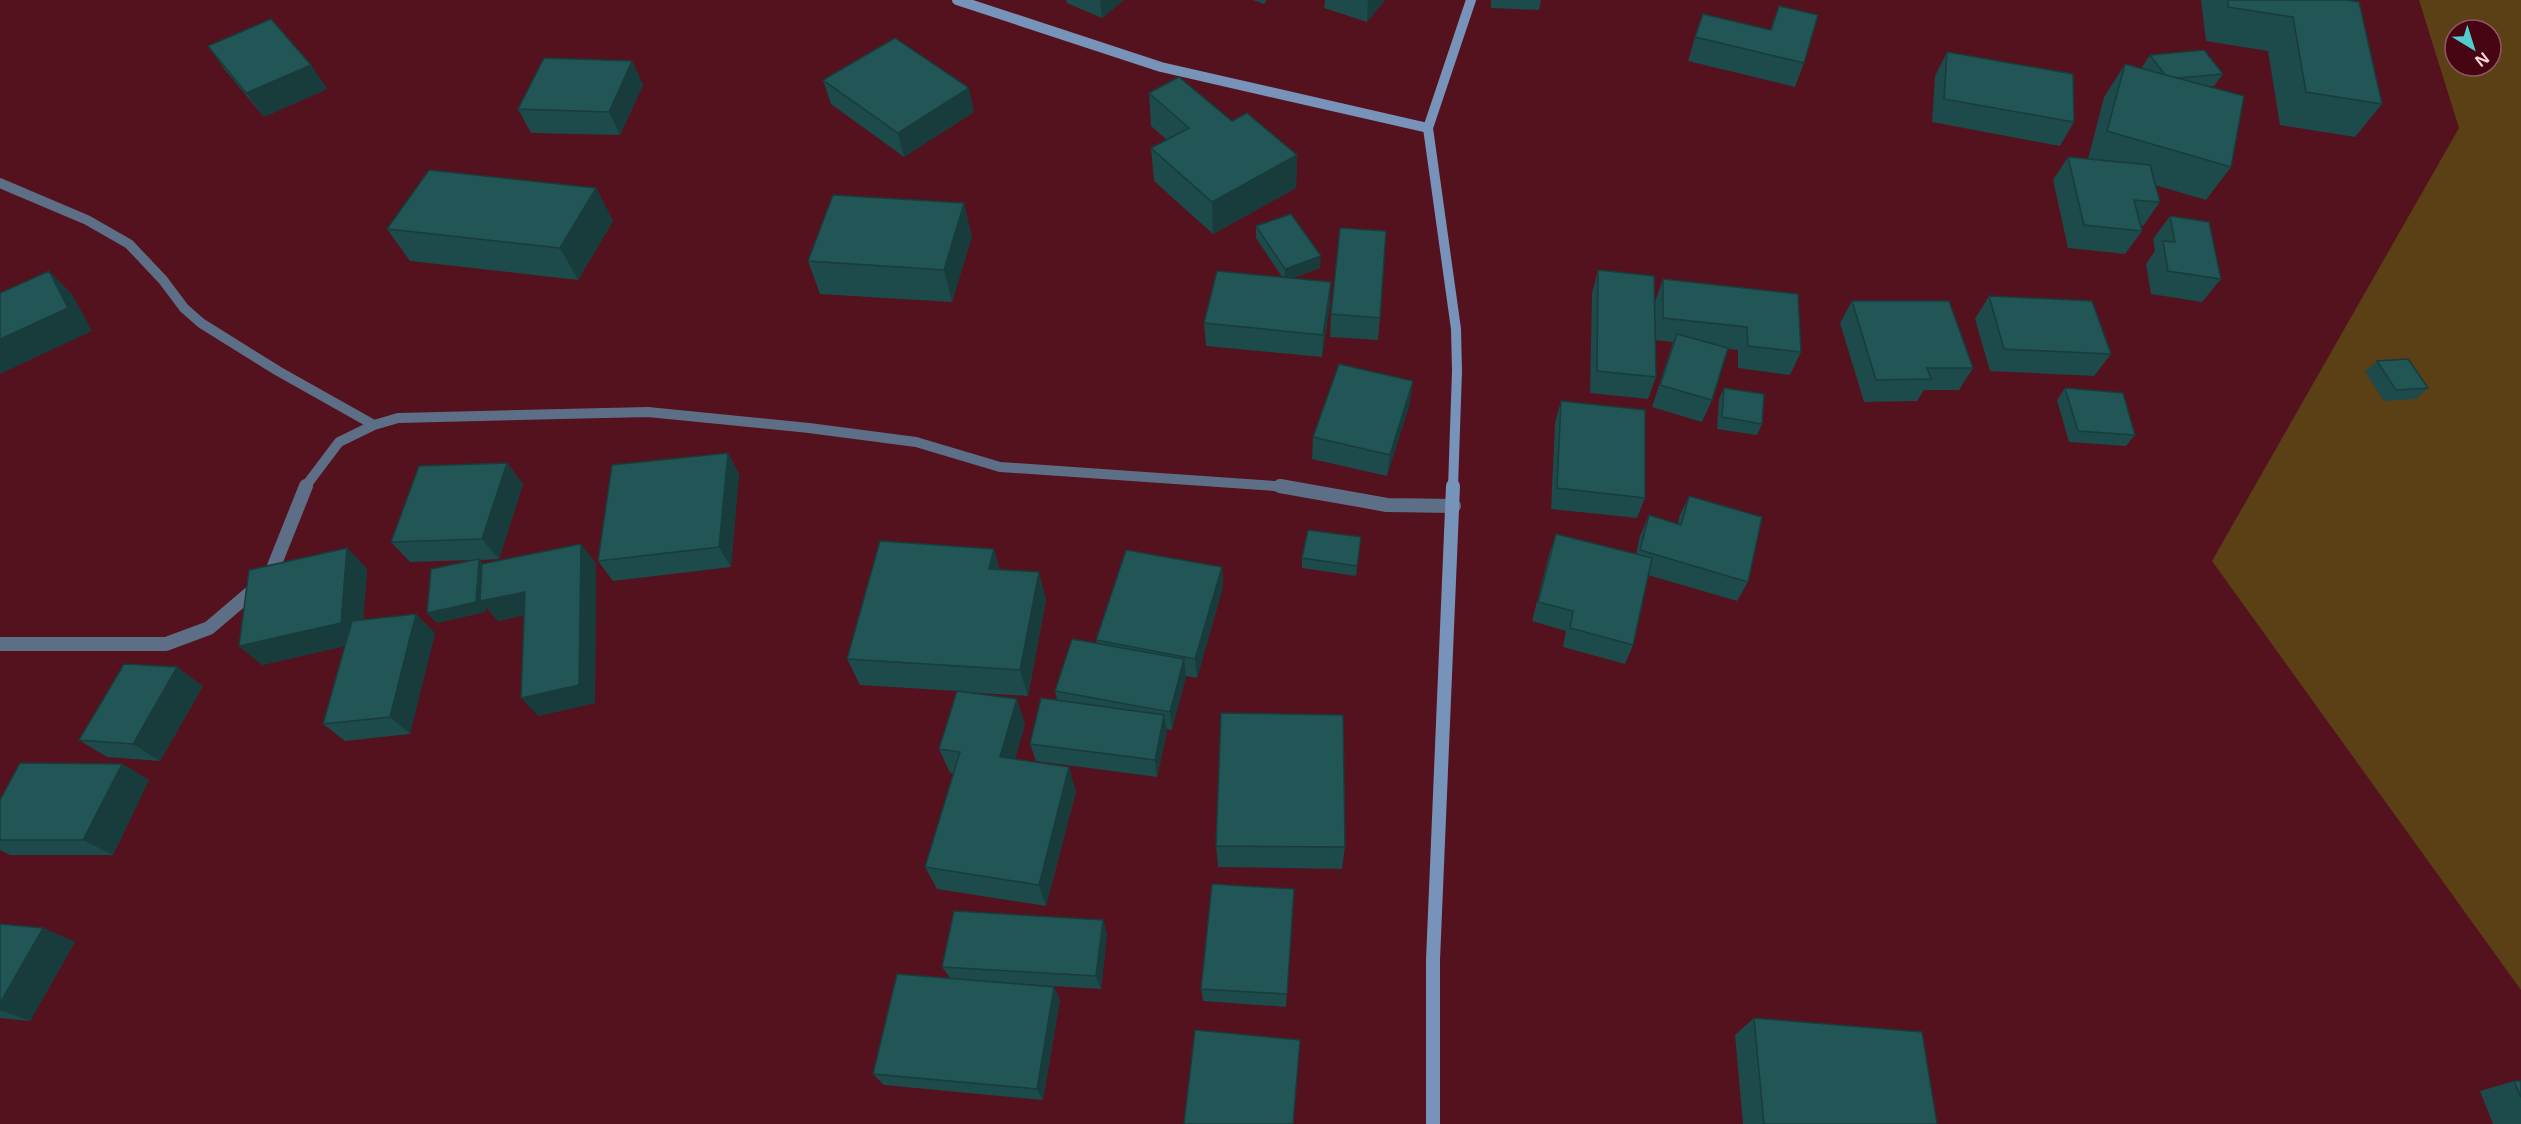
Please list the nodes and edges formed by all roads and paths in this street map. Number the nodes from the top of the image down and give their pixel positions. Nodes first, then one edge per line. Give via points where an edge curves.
1 (957, 0) edge
2 (1471, 0) edge
3 (1428, 128) junction
4 (0, 183) edge
5 (374, 425) junction
6 (1454, 506) junction
7 (0, 644) edge
8 (1433, 1124) edge

1 - 3 street via 1161,67
2 - 3 street
3 - 6 street via 1457,355
4 - 5 street via 87,220 129,244 201,323
5 - 6 street via 398,418 648,412 916,442 1000,467 1281,486 1387,505
5 - 7 street via 339,442 306,485 273,573 209,628 166,644
6 - 8 street via 1435,923

